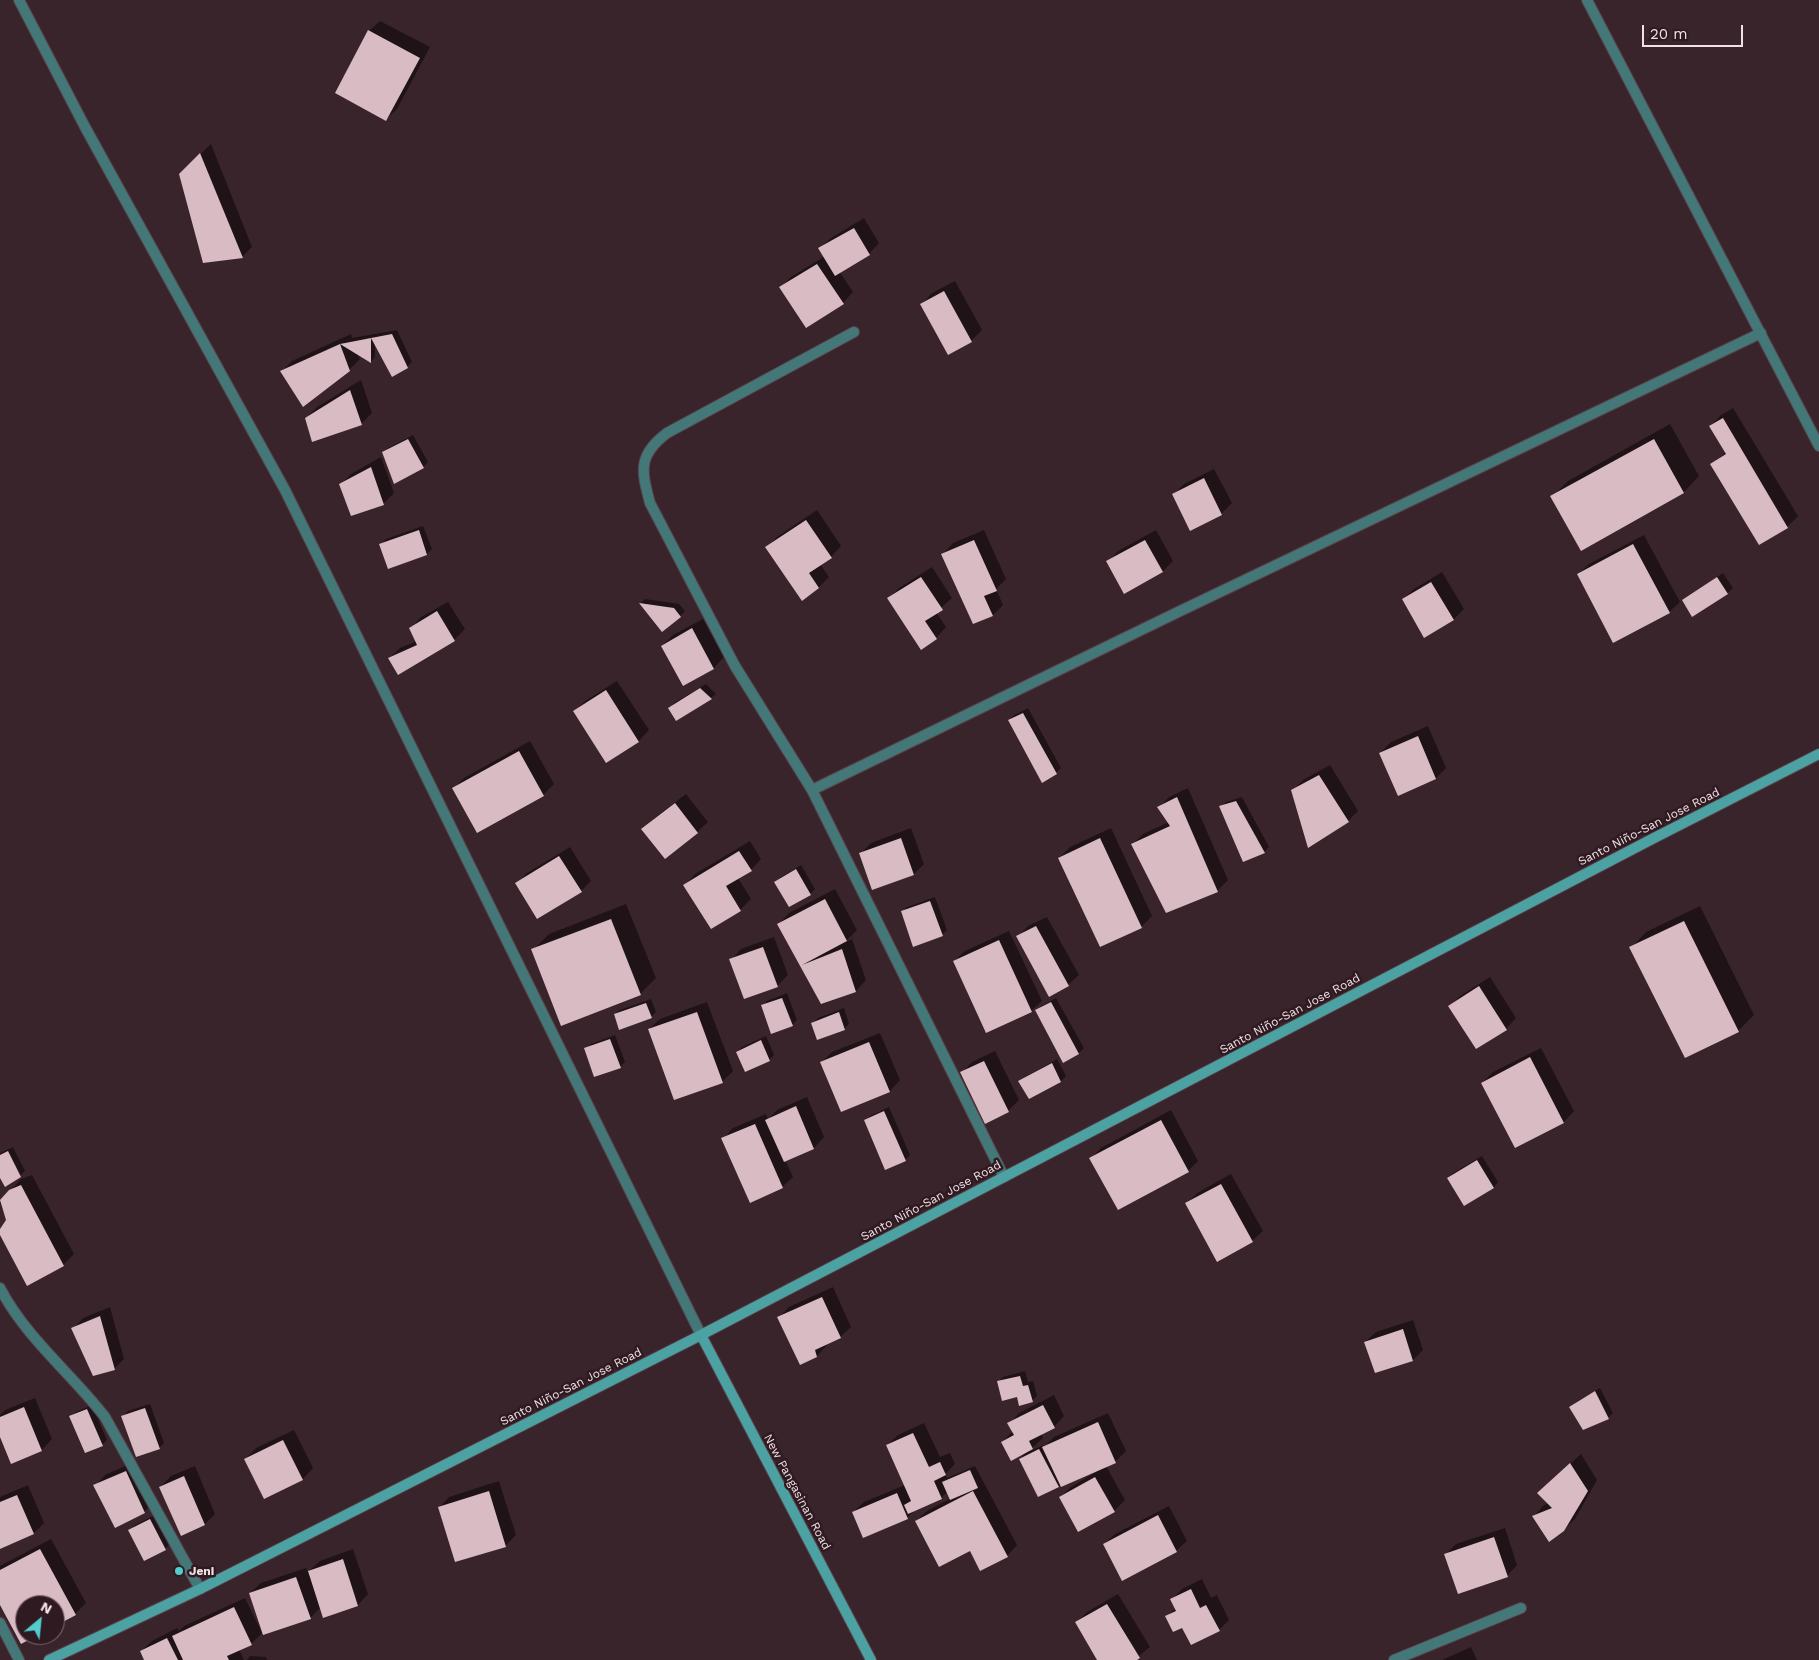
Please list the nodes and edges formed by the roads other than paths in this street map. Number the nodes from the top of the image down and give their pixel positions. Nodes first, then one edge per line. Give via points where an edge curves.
1 (19, 0) edge
2 (1587, 0) edge
3 (854, 332) dead end
4 (1760, 333) junction
5 (1819, 446) edge
6 (1819, 754) edge
7 (812, 790) junction
8 (1004, 1177) junction
9 (0, 1288) edge
10 (700, 1335) junction
11 (200, 1589) junction
12 (1521, 1608) dead end
13 (0, 1623) edge
14 (20, 1660) edge
15 (48, 1660) edge
16 (871, 1660) edge
17 (1394, 1660) edge

1 - 10 street via 85,127 285,490
2 - 4 street
3 - 7 street via 667,433 649,449 643,477 650,503 735,666
4 - 5 street
4 - 7 street
6 - 8 main road, Santo Niño-San Jose Road
7 - 8 street
8 - 10 main road, Santo Niño-San Jose Road
9 - 11 street via 30,1333 105,1417
10 - 11 main road, Santo Niño-San Jose Road
10 - 16 main road, New Pangasinan Road
11 - 15 main road, Santo Niño-San Jose Road
12 - 17 street
13 - 14 street

